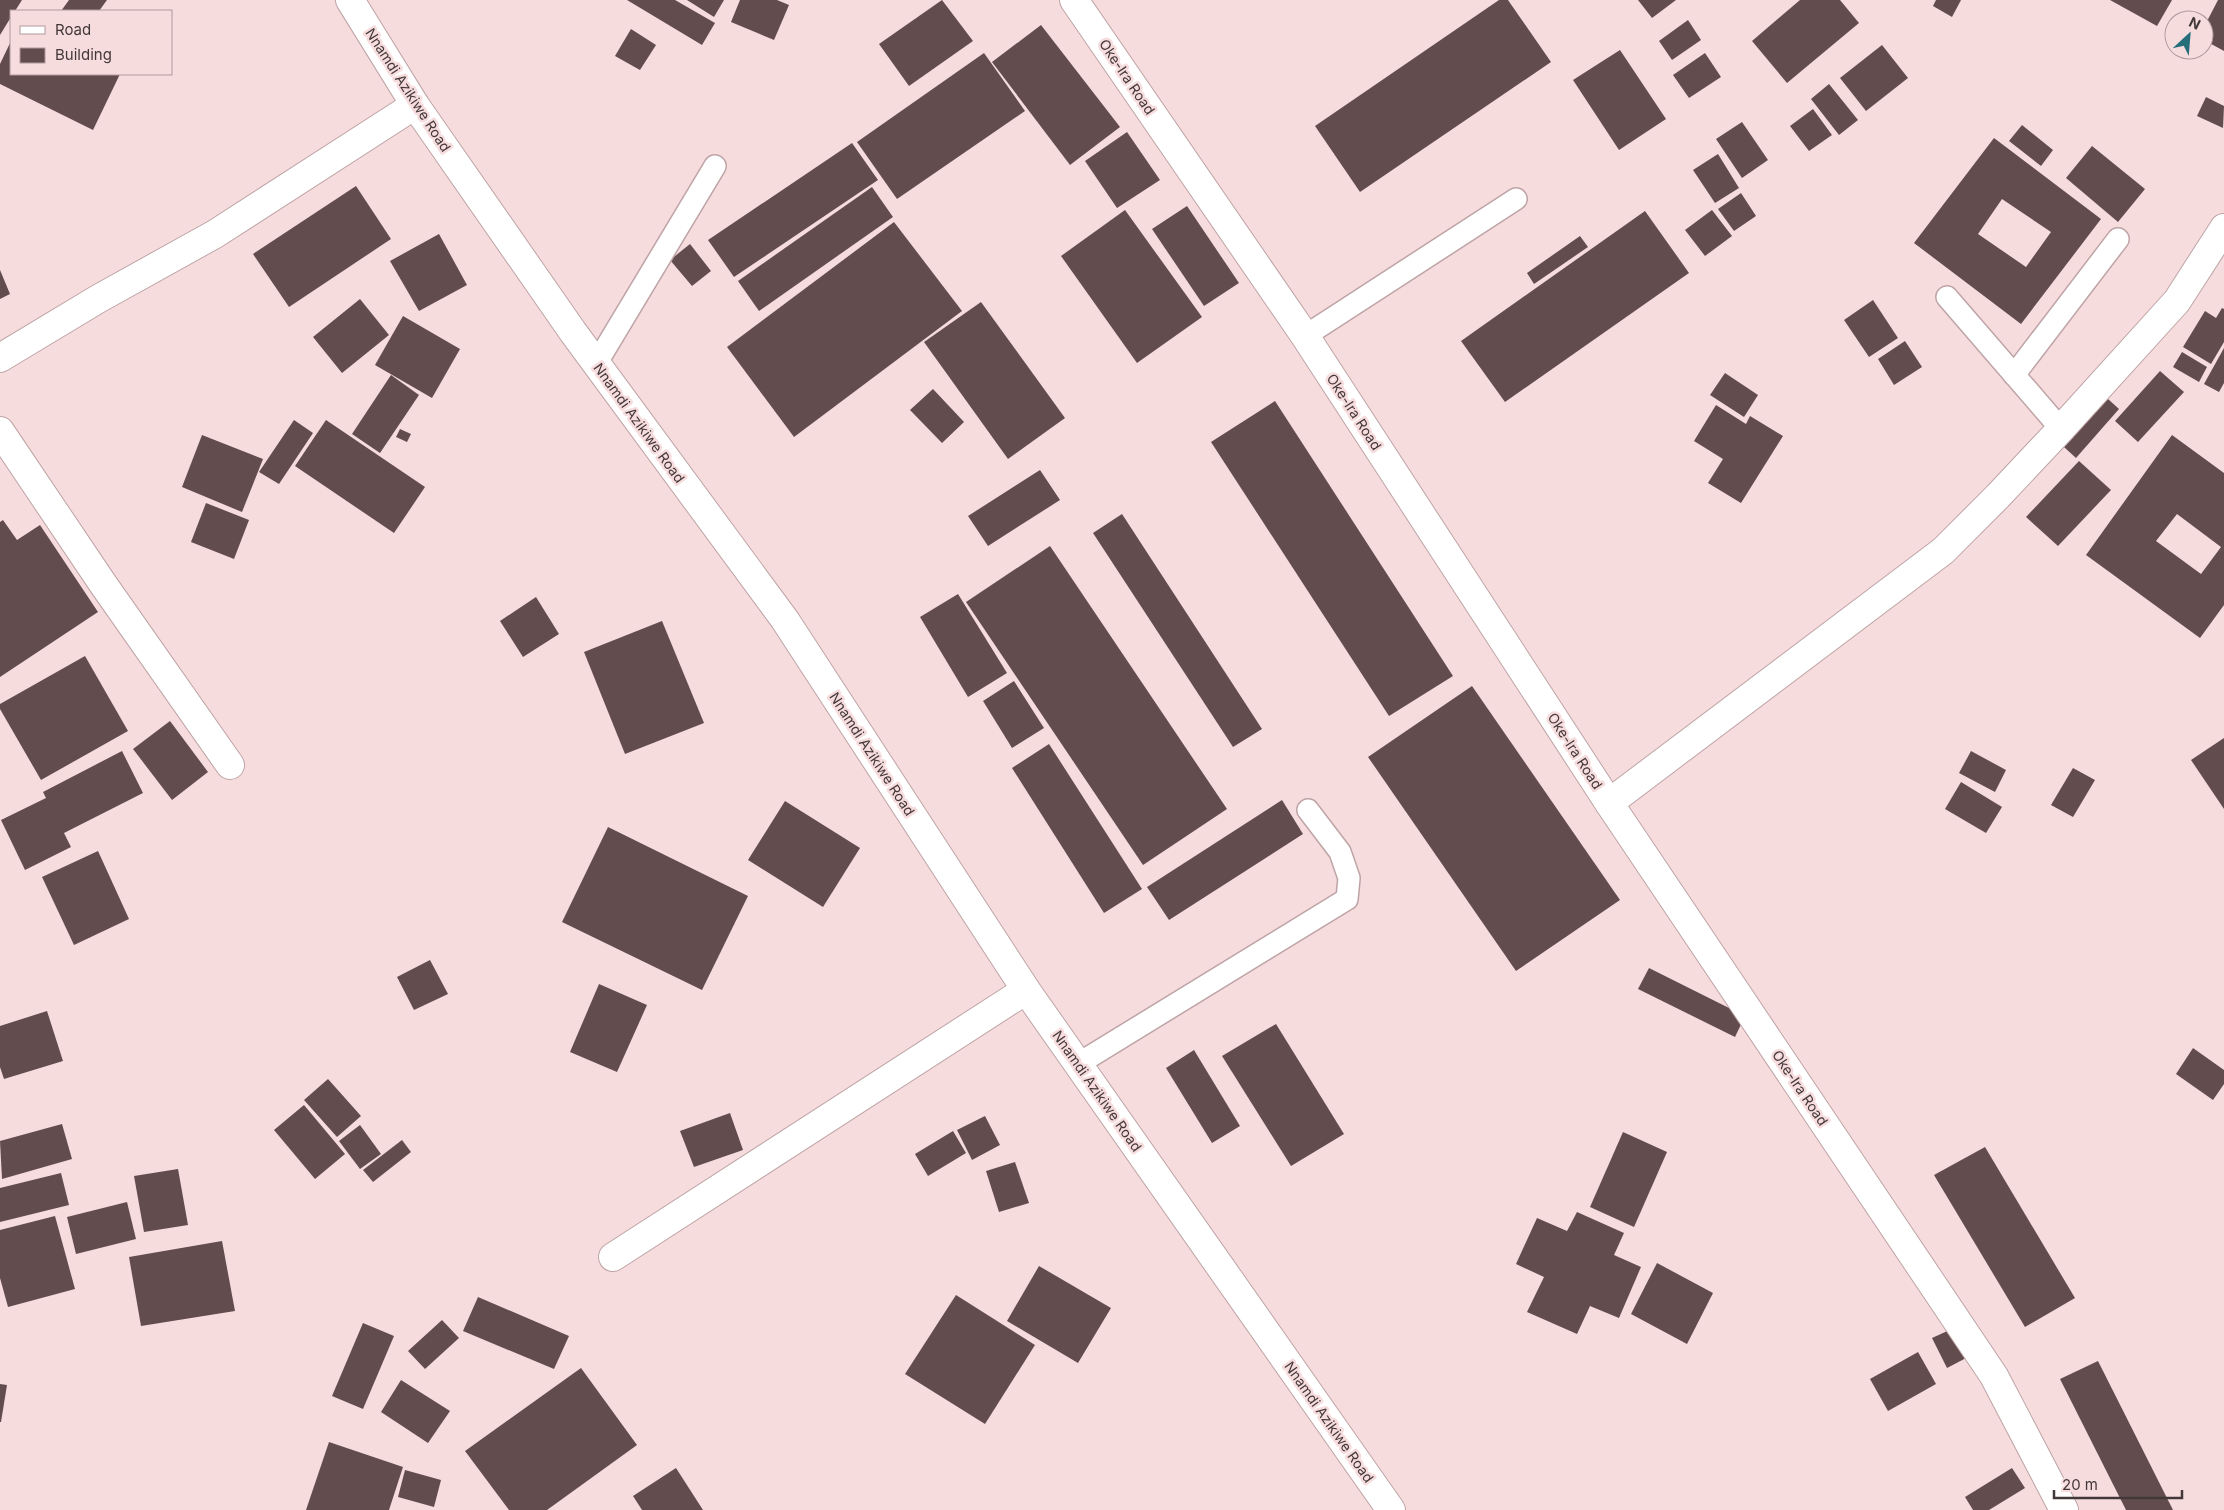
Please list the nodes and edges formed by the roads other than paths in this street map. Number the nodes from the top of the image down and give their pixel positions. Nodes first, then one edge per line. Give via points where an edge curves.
1 (350, 0) edge
2 (1074, 0) edge
3 (415, 105) junction
4 (715, 166) dead end
5 (1516, 199) dead end
6 (2224, 228) edge
7 (2118, 239) dead end
8 (1947, 297) dead end
9 (1305, 336) junction
10 (0, 358) edge
11 (596, 364) junction
12 (2014, 375) junction
13 (2062, 429) junction
14 (0, 431) edge
15 (230, 765) dead end
16 (1609, 803) junction
17 (1308, 810) dead end
18 (1026, 990) junction
19 (1078, 1064) junction
20 (613, 1257) dead end
21 (1391, 1510) edge
22 (2064, 1510) edge

1 - 3 street, Nnamdi Azikiwe Road
2 - 9 street, Oke-Ira Road
3 - 10 street via 215,234
3 - 11 street, Nnamdi Azikiwe Road
4 - 11 lane
5 - 9 lane
6 - 13 street via 2177,301
7 - 12 lane
8 - 12 lane
9 - 16 street, Oke-Ira Road
11 - 18 street, Nnamdi Azikiwe Road via 785,620
12 - 13 lane
13 - 16 street via 1942,550
14 - 15 street
16 - 22 street, Oke-Ira Road via 1994,1376
17 - 19 lane via 1340,852 1349,878 1347,899
18 - 19 street, Nnamdi Azikiwe Road
18 - 20 street
19 - 21 street, Nnamdi Azikiwe Road

